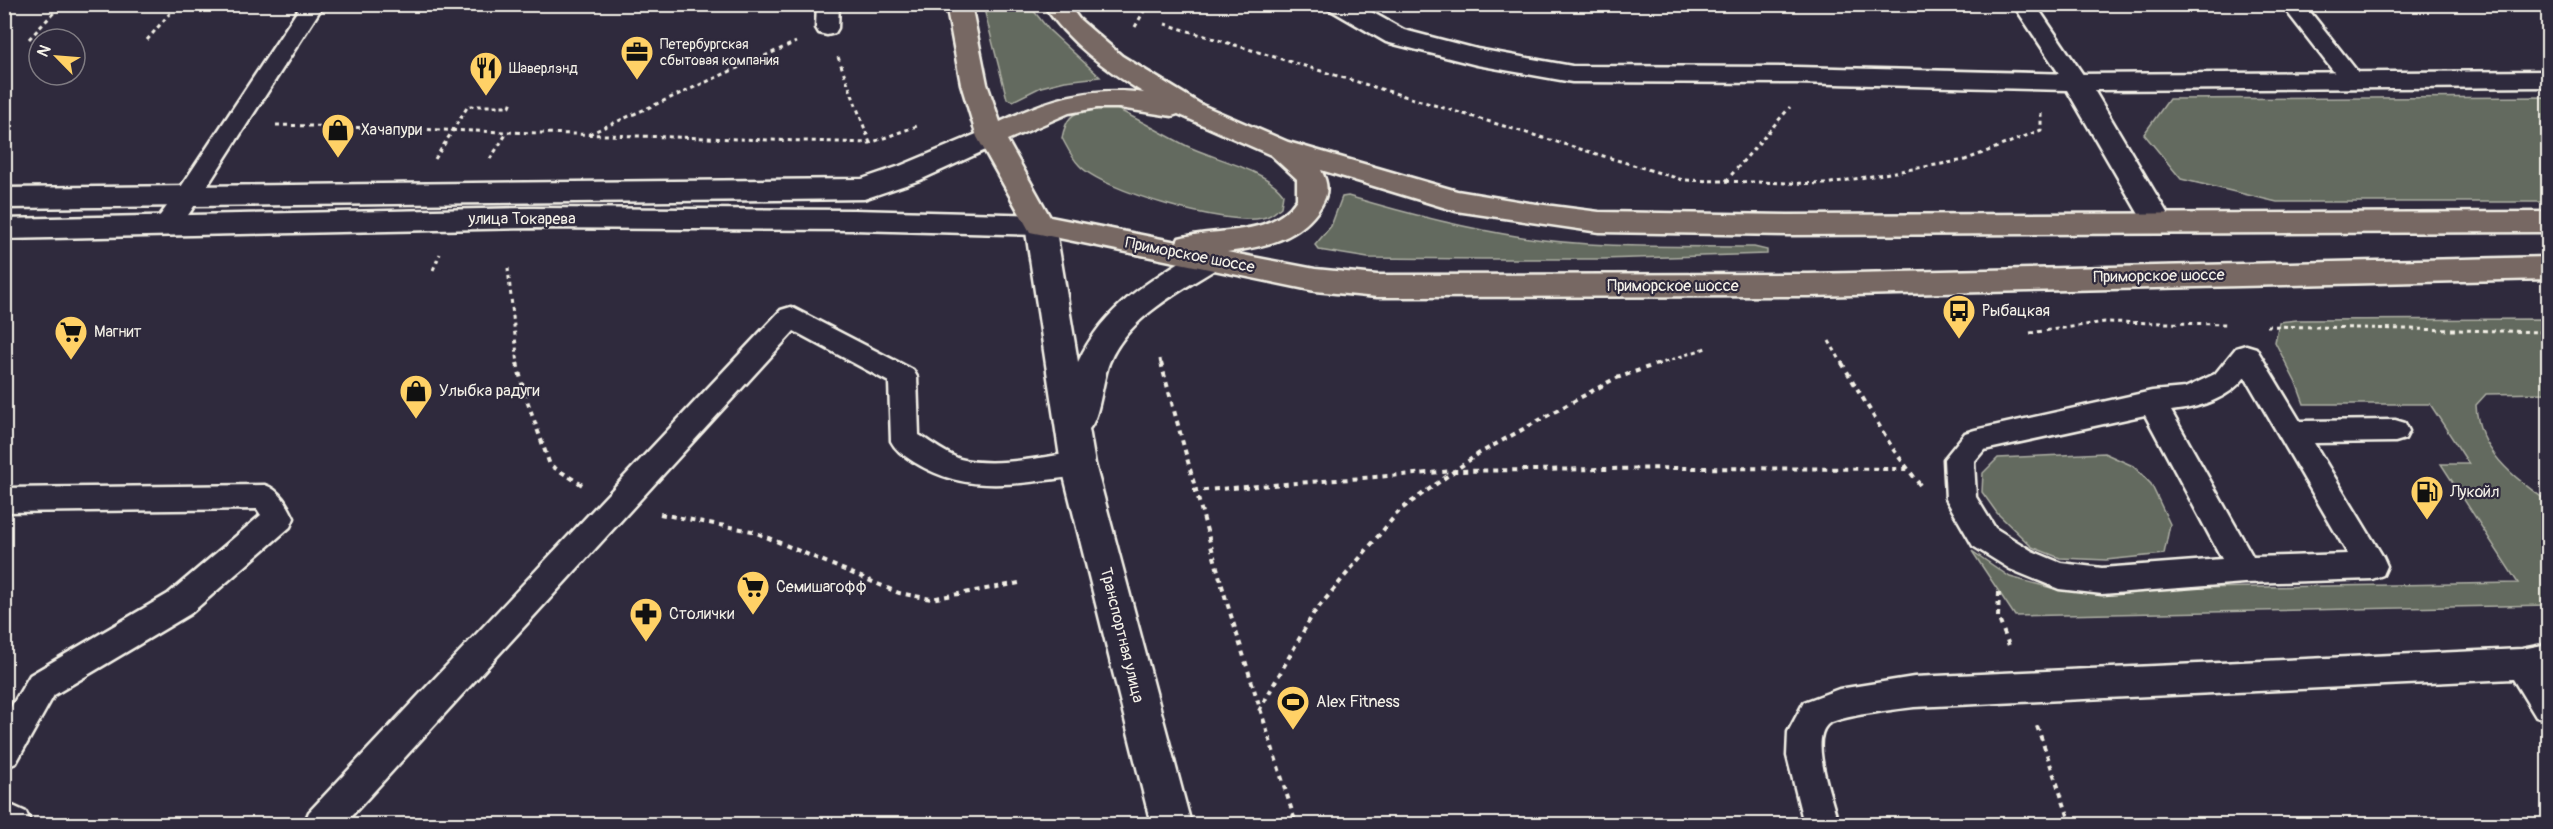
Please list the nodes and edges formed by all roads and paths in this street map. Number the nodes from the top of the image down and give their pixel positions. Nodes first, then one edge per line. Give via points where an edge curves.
1 (62, 4) edge
2 (160, 4) edge
3 (313, 4) edge
4 (828, 4) edge
5 (958, 4) edge
6 (1054, 4) edge
7 (1148, 4) edge
8 (1338, 4) edge
9 (2024, 4) edge
10 (2292, 4) edge
11 (176, 6) junction
12 (193, 6) dead end
13 (1165, 24) dead end
14 (40, 27) edge
15 (1136, 27) dead end
16 (827, 28) junction
17 (147, 40) dead end
18 (1796, 75) junction
19 (2352, 80) junction
20 (2548, 80) edge
21 (2076, 82) junction
22 (512, 101) dead end
23 (2040, 110) dead end
24 (1192, 111) junction
25 (235, 124) junction
26 (916, 126) dead end
27 (454, 130) junction
28 (588, 135) junction
29 (991, 137) junction
30 (870, 143) junction
31 (1278, 148) junction
32 (1726, 182) junction
33 (188, 196) junction
34 (4, 198) edge
35 (2548, 222) edge
36 (2158, 223) junction
37 (166, 225) junction
38 (1040, 225) junction
39 (4, 229) edge
40 (1157, 249) junction
41 (1208, 259) junction
42 (508, 268) dead end
43 (2548, 268) edge
44 (2235, 325) dead end
45 (2258, 326) dead end
46 (2548, 332) edge
47 (2030, 333) dead end
48 (1829, 341) dead end
49 (1706, 348) dead end
50 (1160, 359) dead end
51 (2152, 402) junction
52 (2395, 431) dead end
53 (2292, 432) junction
54 (1077, 454) junction
55 (1908, 469) junction
56 (1454, 471) junction
57 (1922, 488) dead end
58 (1193, 491) junction
59 (4, 500) edge
60 (617, 506) junction
61 (2244, 570) junction
62 (1019, 583) dead end
63 (2536, 661) edge
64 (2548, 706) edge
65 (1259, 711) junction
66 (4, 752) edge
67 (4, 819) edge
68 (14, 825) edge
69 (321, 825) edge
70 (1171, 825) edge
71 (1296, 825) edge
72 (1821, 825) edge

1 - 14 path
2 - 11 path
3 - 25 lane
4 - 16 lane
5 - 29 highway via 974,84
6 - 24 highway via 1070,24 1113,62
7 - 15 path
8 - 18 street via 1395,36 1477,57 1572,74
9 - 21 lane
10 - 19 lane
11 - 12 path
11 - 17 path
13 - 32 path via 1683,180
16 - 28 path
16 - 30 path
18 - 21 street
18 - 32 path via 1803,92
19 - 20 street
19 - 21 street
21 - 36 street
22 - 27 path via 510,106 468,106
23 - 32 path via 2041,130 1965,160 1825,184
24 - 29 highway via 1116,97 1084,99 1059,105
24 - 31 highway
25 - 27 path
25 - 33 lane
26 - 30 path
27 - 28 path
28 - 30 path
29 - 33 street, улица Токарева via 864,189
29 - 38 highway
31 - 36 highway via 1456,201 1599,222
31 - 40 highway via 1313,183 1310,202 1290,224 1249,239
33 - 34 street, улица Токарева
33 - 37 lane
35 - 36 highway
37 - 38 street, улица Токарева via 530,218
37 - 39 street, улица Токарева
38 - 40 highway, Приморское шоссе
38 - 54 street, Транспортная улица
40 - 41 highway, Приморское шоссе
41 - 43 highway, Приморское шоссе via 1315,280 1377,286 1809,285
41 - 54 street, Транспортная улица via 1165,286 1111,331 1092,366 1083,395
42 - 60 path via 515,354 550,465
44 - 47 path via 2105,322
45 - 46 path
48 - 55 path
49 - 56 path via 1614,379
50 - 58 path
51 - 53 lane via 2189,398 2225,382 2246,355
51 - 61 lane
51 - 61 lane via 1976,441 1959,459 1961,499 1984,537 2021,560 2059,576 2102,581
52 - 53 lane
53 - 61 lane via 2372,566
54 - 60 lane via 1004,472 959,470 905,441 903,377 791,317
54 - 70 street, Транспортная улица
55 - 56 path
55 - 57 path
56 - 58 path
56 - 65 path via 1400,510 1313,614
58 - 65 path
59 - 66 lane via 265,497 279,518 179,604 42,686
60 - 62 path via 752,531 899,593 931,598
60 - 69 lane
63 - 64 lane
63 - 72 lane via 1914,692 1839,704 1816,713 1805,732 1804,756
65 - 71 path
67 - 68 lane

